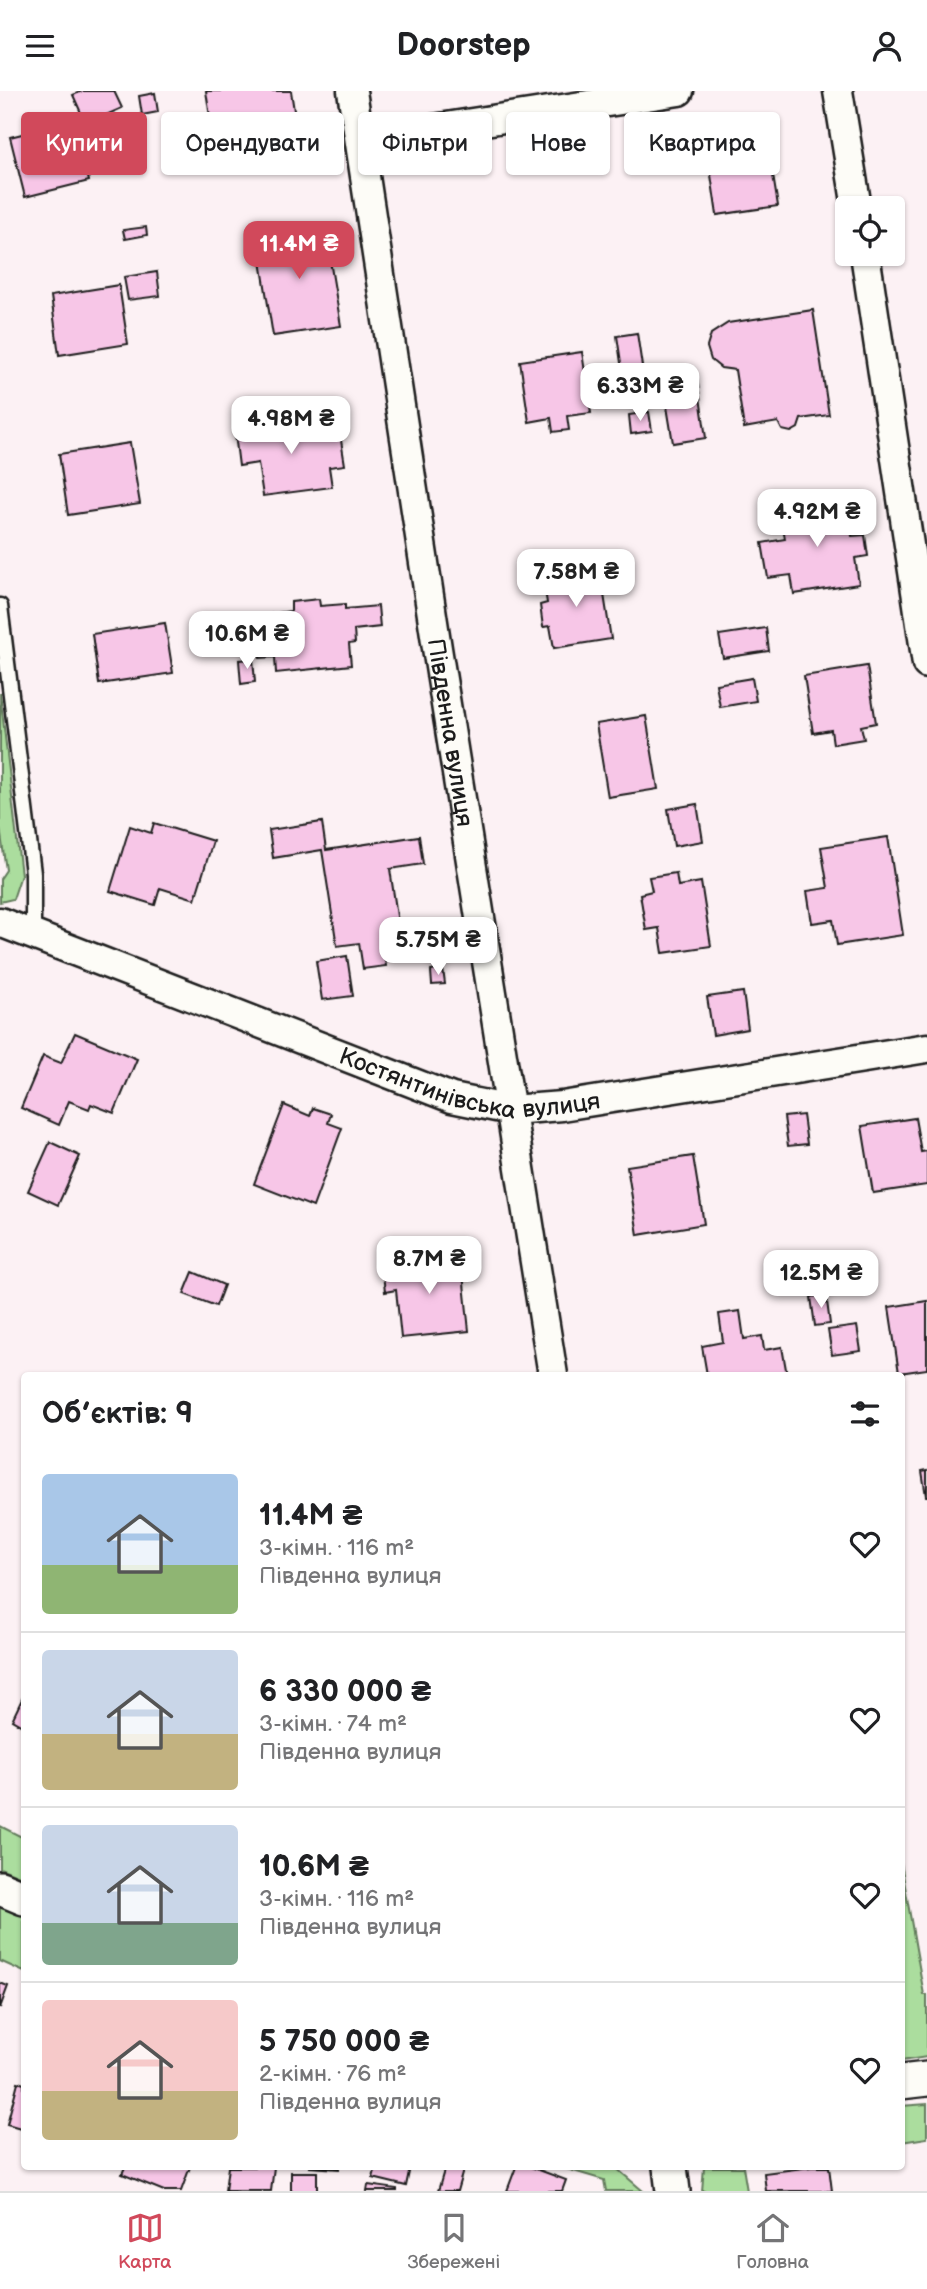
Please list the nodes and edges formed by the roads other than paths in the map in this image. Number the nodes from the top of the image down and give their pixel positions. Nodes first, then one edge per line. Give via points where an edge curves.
1 (352, 91) edge
2 (679, 91) edge
3 (838, 91) edge
4 (492, 119) edge
5 (358, 120) edge
6 (367, 175) edge
7 (855, 196) edge
8 (867, 266) edge
9 (0, 606) edge
10 (927, 664) edge
11 (0, 922) edge
12 (33, 935) junction
13 (927, 1048) edge
14 (511, 1110) junction
15 (553, 1372) edge
16 (0, 1888) edge
17 (21, 1897) edge
18 (927, 2079) edge
19 (905, 2082) edge
20 (670, 2170) edge
21 (673, 2191) edge

1 - 5 street, Південна вулиця
2 - 4 street
3 - 7 street
6 - 14 street, Південна вулиця
8 - 10 street
9 - 12 lane via 33,873
11 - 12 street, Костянтинівська вулиця
12 - 14 street, Костянтинівська вулиця via 405,1081 475,1104
13 - 14 street, Костянтинівська вулиця via 617,1098
14 - 15 street, Південна вулиця
16 - 17 street
18 - 19 street
20 - 21 street

